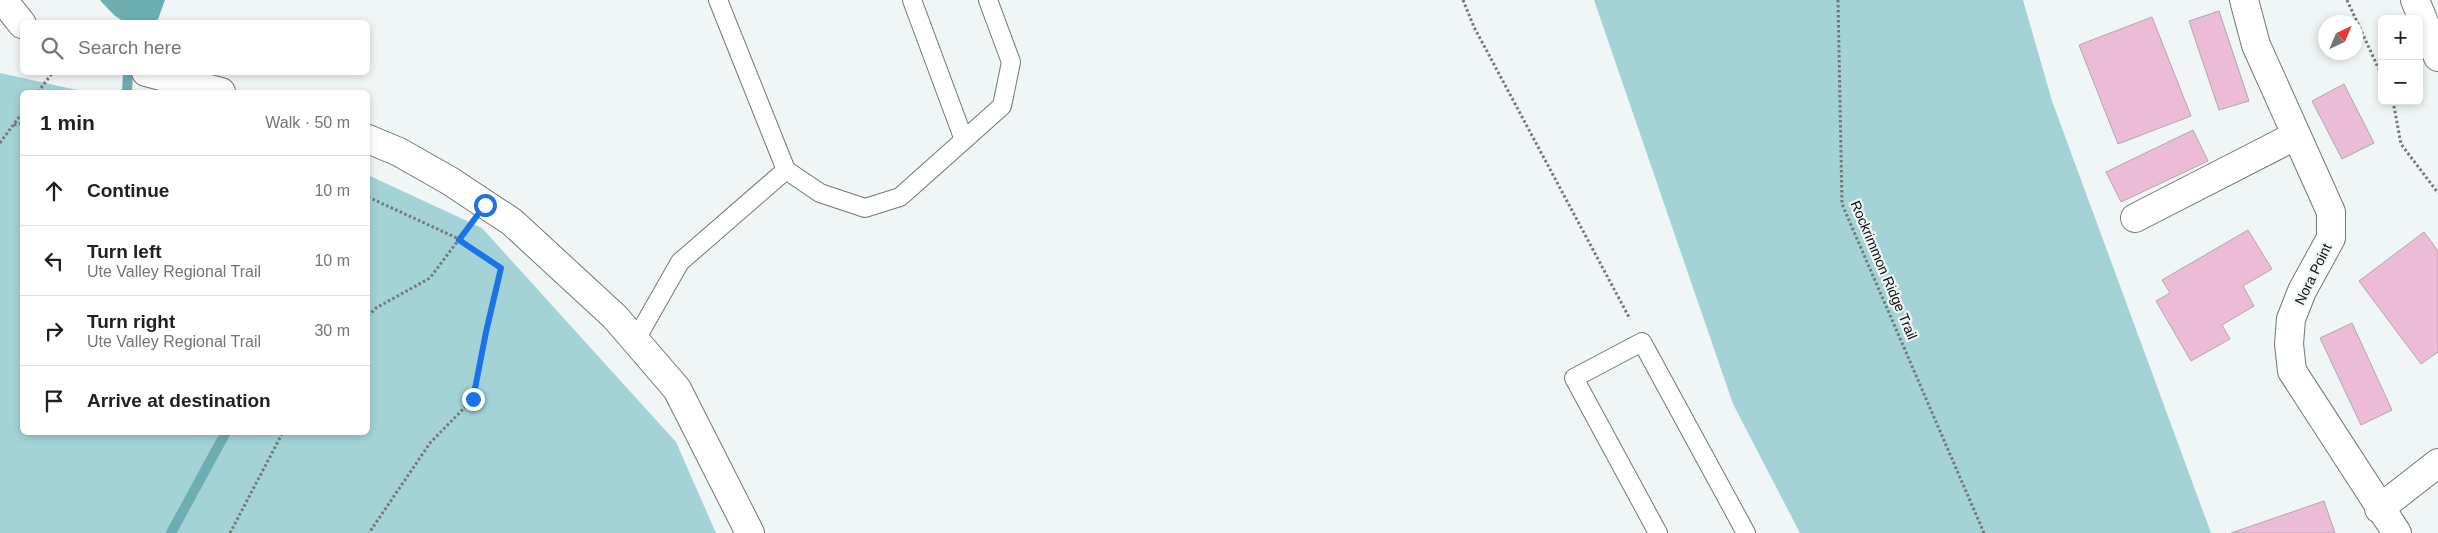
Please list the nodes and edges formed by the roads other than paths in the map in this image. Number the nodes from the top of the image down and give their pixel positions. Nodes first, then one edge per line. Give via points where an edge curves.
1 (3, 0) edge
2 (718, 0) edge
3 (912, 0) edge
4 (988, 0) edge
5 (2244, 0) edge
6 (2415, 0) edge
7 (20, 21) edge
8 (2438, 57) edge
9 (157, 75) edge
10 (213, 90) edge
11 (2295, 136) junction
12 (370, 140) edge
13 (964, 140) junction
14 (786, 170) junction
15 (2135, 218) dead end
16 (635, 341) junction
17 (2438, 463) edge
18 (2379, 509) junction
19 (750, 533) edge
20 (1658, 533) edge
21 (1746, 533) edge
22 (2397, 533) edge

1 - 7 street
2 - 14 lane
3 - 13 lane
4 - 13 lane via 1012,62 1002,106
5 - 11 street, Nora Point via 2256,45
6 - 8 street
9 - 10 street
11 - 15 street
11 - 18 street, Nora Point via 2331,212 2331,238 2302,291 2291,319 2292,372
12 - 16 street via 407,157 512,222 615,317
13 - 14 lane via 900,197 865,208 820,193
14 - 16 lane via 680,262
16 - 19 street via 676,389
17 - 18 street
18 - 22 street, Nora Point
20 - 21 lane via 1574,378 1642,342

